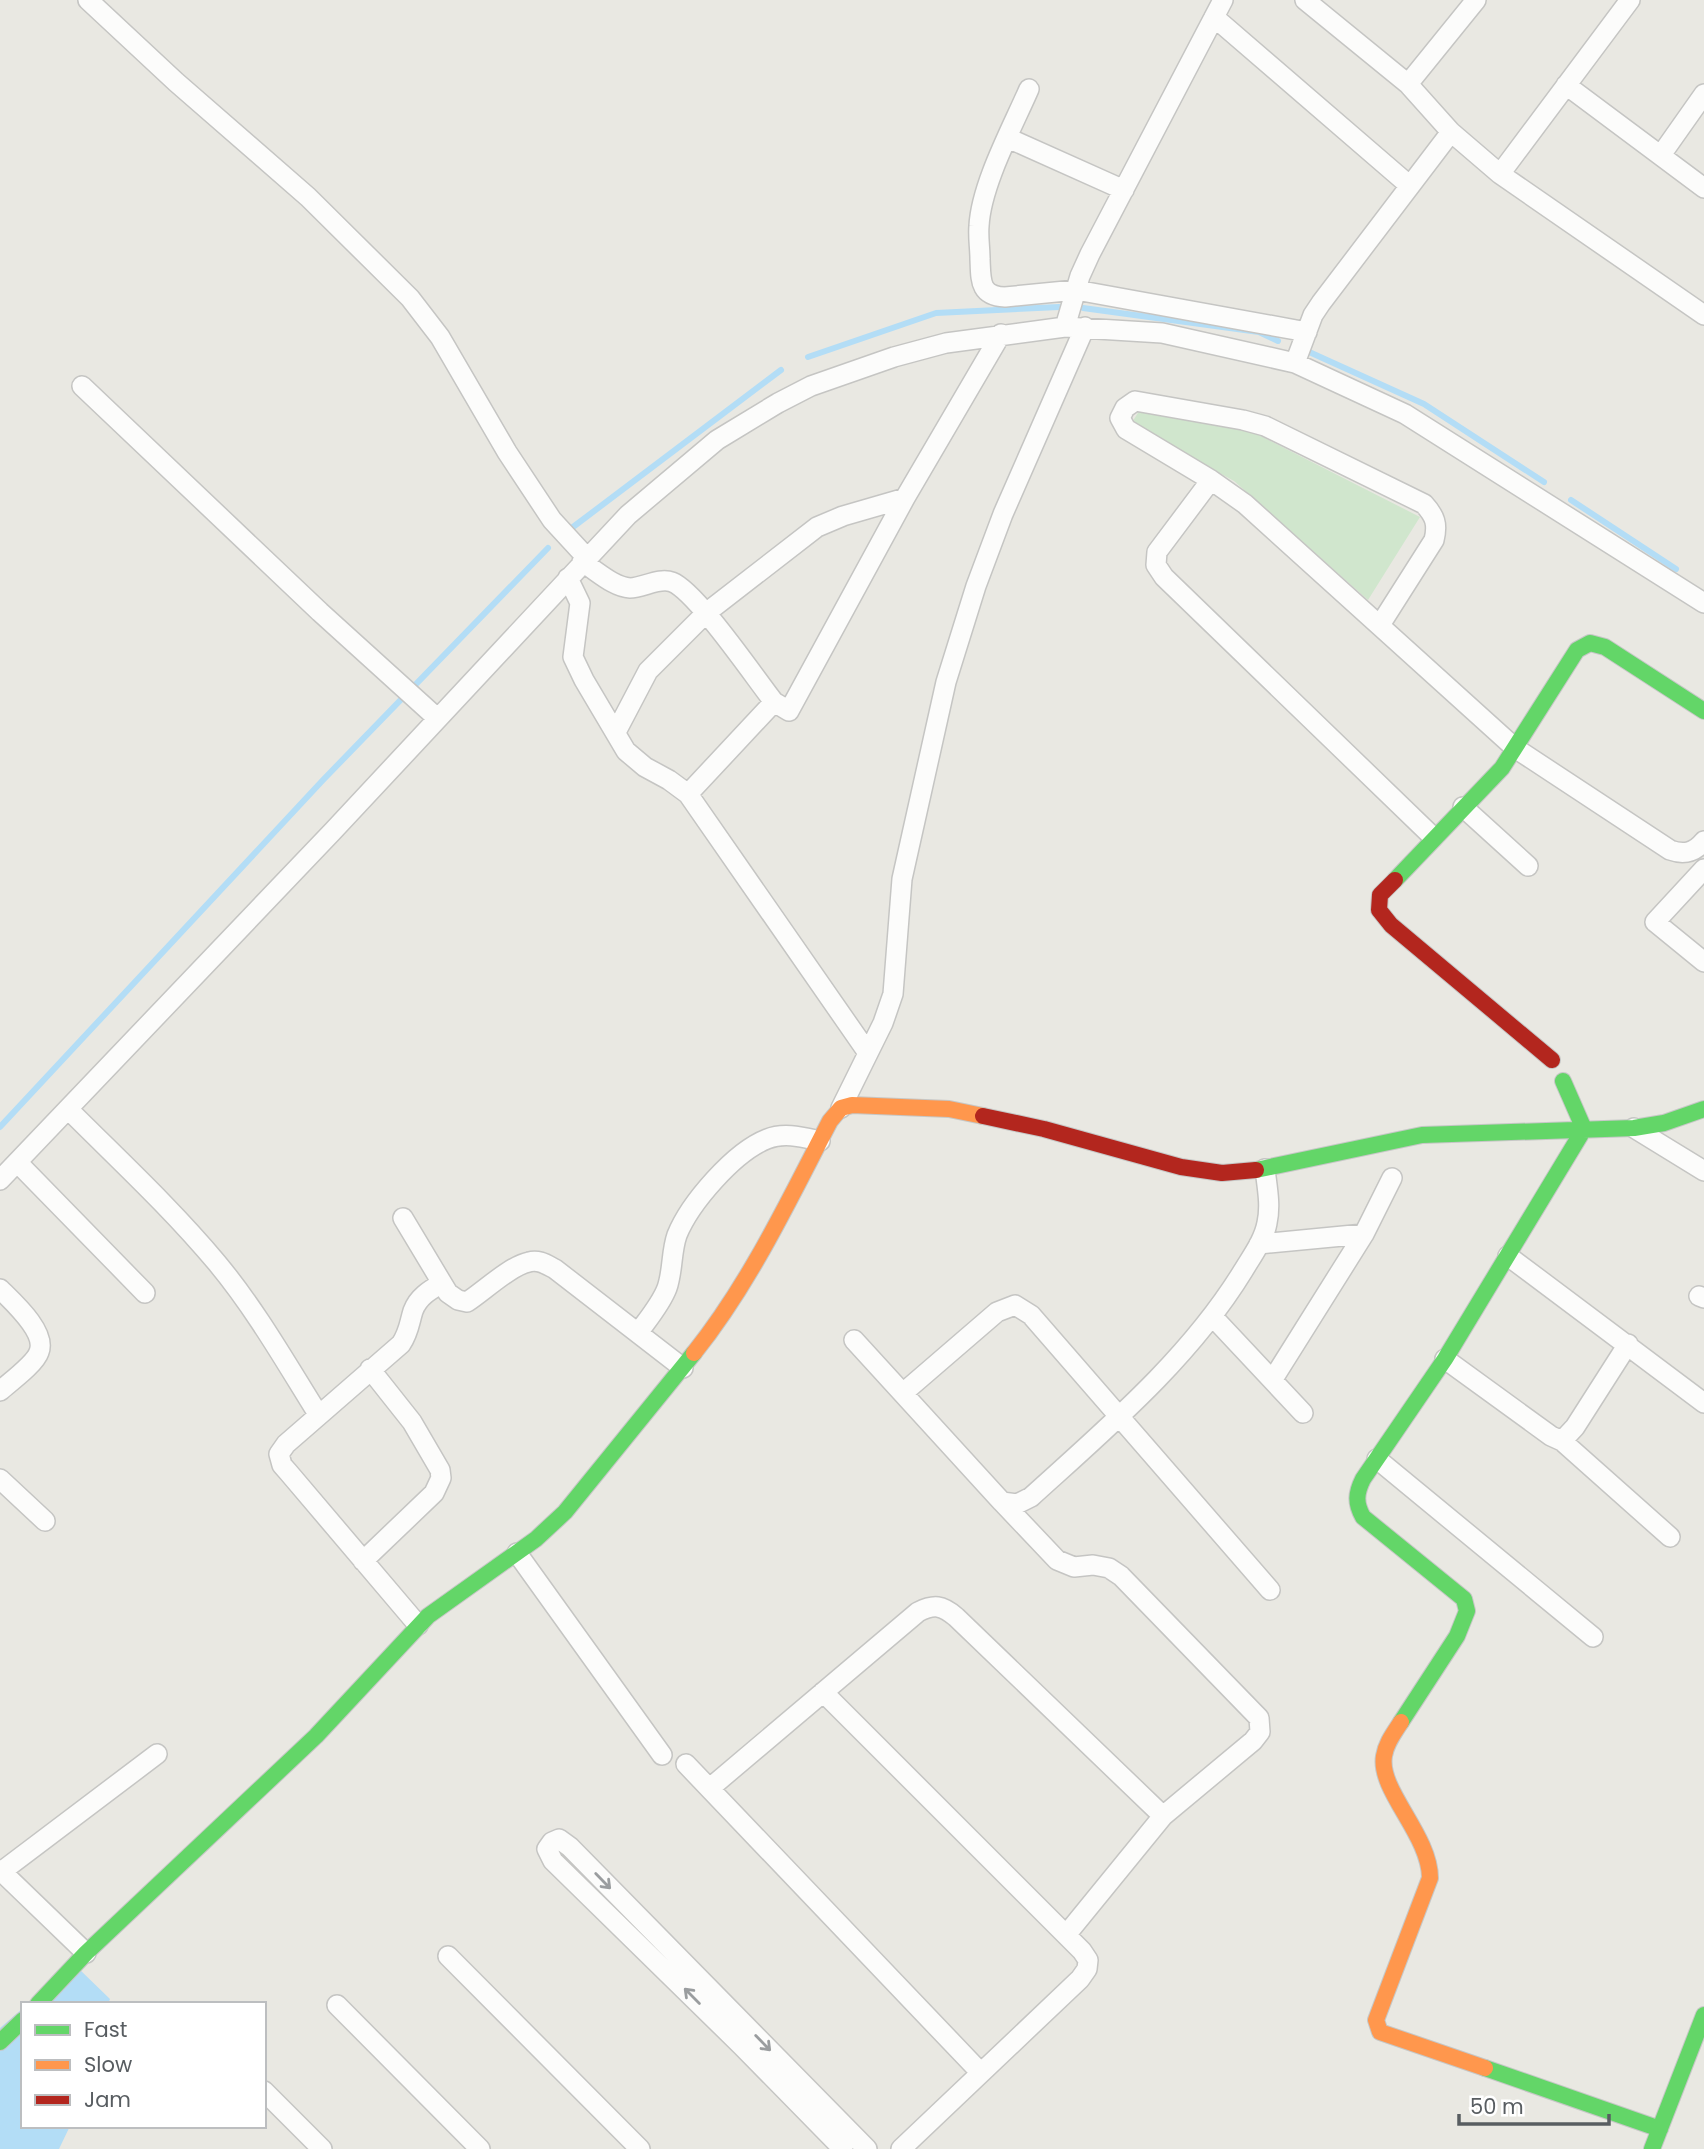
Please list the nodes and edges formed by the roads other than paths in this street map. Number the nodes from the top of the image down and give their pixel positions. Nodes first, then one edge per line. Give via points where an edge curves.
1 (88, 0) edge
2 (1305, 0) edge
3 (1476, 0) edge
4 (1630, 0) edge
5 (1218, 8) edge
6 (1408, 84) junction
7 (1566, 85) junction
8 (1029, 89) dead end
9 (1704, 94) edge
10 (1451, 132) junction
11 (1008, 138) junction
12 (1661, 156) junction
13 (1500, 174) junction
14 (1410, 186) junction
15 (1704, 188) edge
16 (1124, 190) junction
17 (1076, 290) junction
18 (1704, 315) edge
19 (1065, 327) junction
20 (1085, 327) junction
21 (1307, 332) junction
22 (1001, 334) junction
23 (1295, 363) junction
24 (82, 386) dead end
25 (1210, 480) junction
26 (905, 498) junction
27 (584, 560) junction
28 (568, 578) junction
29 (1704, 603) edge
30 (706, 613) junction
31 (1380, 625) junction
32 (774, 702) junction
33 (1704, 711) edge
34 (437, 718) junction
35 (616, 732) junction
36 (1515, 748) junction
37 (688, 794) junction
38 (1463, 807) junction
39 (1433, 837) junction
40 (1704, 841) edge
41 (1528, 866) dead end
42 (1704, 869) edge
43 (1704, 962) edge
44 (868, 1053) junction
45 (1552, 1060) dead end
46 (1563, 1081) dead end
47 (68, 1108) junction
48 (841, 1108) junction
49 (1704, 1109) edge
50 (1634, 1128) junction
51 (1584, 1129) junction
52 (820, 1141) junction
53 (17, 1163) junction
54 (1265, 1169) junction
55 (1704, 1171) edge
56 (1392, 1178) dead end
57 (0, 1180) edge
58 (403, 1218) dead end
59 (1364, 1234) junction
60 (1259, 1244) junction
61 (1508, 1256) junction
62 (442, 1283) junction
63 (0, 1289) edge
64 (145, 1293) dead end
65 (1213, 1317) junction
66 (638, 1333) junction
67 (854, 1340) dead end
68 (1628, 1344) junction
69 (1444, 1359) junction
70 (683, 1368) junction
71 (370, 1369) junction
72 (1273, 1379) junction
73 (0, 1391) edge
74 (903, 1393) junction
75 (1704, 1403) edge
76 (1303, 1413) dead end
77 (318, 1414) junction
78 (1120, 1417) junction
79 (1562, 1441) junction
80 (1377, 1459) junction
81 (0, 1479) edge
82 (1002, 1502) junction
83 (44, 1521) dead end
84 (1670, 1537) dead end
85 (517, 1553) junction
86 (363, 1561) junction
87 (1270, 1590) dead end
88 (418, 1625) junction
89 (1593, 1637) dead end
90 (823, 1692) junction
91 (158, 1754) dead end
92 (662, 1755) dead end
93 (686, 1764) dead end
94 (710, 1788) junction
95 (1163, 1816) junction
96 (1, 1871) edge
97 (1066, 1935) junction
98 (86, 1953) junction
99 (448, 1956) dead end
100 (40, 2002) edge
101 (337, 2005) dead end
102 (1704, 2015) edge
103 (21, 2022) edge
104 (0, 2042) edge
105 (981, 2073) junction
106 (266, 2093) edge
107 (1660, 2129) junction
108 (322, 2149) edge
109 (480, 2149) edge
110 (640, 2149) edge
111 (843, 2149) edge
112 (867, 2149) edge
113 (901, 2149) edge
114 (1652, 2149) edge

1 - 27 street via 308,197 410,298 440,337 552,520
2 - 6 street
3 - 6 street
4 - 7 street
5 - 14 street
5 - 16 street
6 - 10 street
7 - 12 street
7 - 13 street
8 - 11 street
9 - 12 street
10 - 13 street
10 - 14 street
11 - 16 street
11 - 17 street via 981,209 981,283 995,296
12 - 15 street
13 - 18 street
14 - 21 street via 1313,314
16 - 17 street
17 - 19 street
17 - 21 street
19 - 20 street
19 - 22 street
20 - 23 street via 1184,337
20 - 44 street via 1003,514 946,682 902,878 893,994
21 - 23 street
22 - 26 street
22 - 27 street via 946,342 800,391 717,440 628,515
23 - 29 street via 1405,414
24 - 34 street
25 - 31 street via 1245,505
25 - 31 street via 1126,429 1120,418 1125,408 1135,401 1265,426 1424,504 1437,526 1434,540
25 - 39 street via 1157,552 1156,565
26 - 30 street via 817,527
26 - 32 street via 789,711
27 - 28 street
27 - 30 street via 625,587 672,582
28 - 34 street
28 - 35 street via 580,603 573,657
30 - 32 street
30 - 35 street via 648,671
31 - 36 street
32 - 37 street
33 - 36 street via 1605,647 1590,643 1577,650
34 - 47 street
35 - 37 street via 626,751
36 - 38 street
36 - 40 street via 1670,850 1691,852
37 - 44 street
38 - 39 street
38 - 41 street
39 - 45 street via 1380,895 1379,910
42 - 43 street via 1655,922
44 - 48 street
46 - 51 street
47 - 53 street
47 - 77 street via 218,1264 265,1328
48 - 52 street
48 - 54 street via 949,1109 1044,1129 1181,1167 1222,1173
49 - 50 street
50 - 51 street
50 - 55 street
51 - 54 street via 1422,1135
51 - 61 street
52 - 66 street via 788,1135 768,1138 712,1182 683,1223 667,1288
52 - 70 street via 742,1284
53 - 57 street
53 - 64 street
54 - 60 street via 1269,1207
56 - 59 street
58 - 62 street
59 - 60 street
59 - 72 street
60 - 65 street
61 - 68 street
61 - 69 street
62 - 66 street via 457,1300 467,1302 516,1268 529,1261 541,1262
62 - 71 street via 419,1301 401,1344
63 - 73 street via 23,1313 41,1343 39,1354
65 - 72 street
65 - 78 street
66 - 70 street
67 - 74 street
68 - 75 street
68 - 79 street
69 - 79 street
69 - 80 street
70 - 85 street via 565,1513
71 - 77 street
71 - 86 street via 412,1422 441,1478 434,1493
72 - 76 street
74 - 78 street via 997,1312 1015,1305 1031,1315
74 - 82 street
77 - 86 street via 286,1444 279,1454 282,1465
78 - 82 street via 1031,1497 1017,1504
78 - 87 street
79 - 84 street
80 - 89 street
80 - 107 street via 1356,1493 1356,1507 1464,1599 1467,1611 1457,1636 1384,1754 1388,1781 1430,1865 1427,1885 1376,2020 1380,2032
81 - 83 street
82 - 95 street via 1057,1560 1074,1567 1108,1568 1121,1576 1259,1718 1260,1732 1252,1741
85 - 88 street
85 - 92 street
86 - 88 street
88 - 98 street via 316,1735
90 - 94 street
90 - 95 street via 918,1612 931,1605 945,1607
90 - 97 street
91 - 96 street
93 - 94 street
94 - 105 street
95 - 97 street
96 - 98 street
97 - 105 street via 1088,1960 1087,1969
98 - 100 street
99 - 110 street
101 - 109 street
102 - 107 street
103 - 104 street
105 - 113 street
106 - 108 street
107 - 114 street
111 -> 112 street via 553,1861 547,1849 552,1842 559,1839 570,1847

